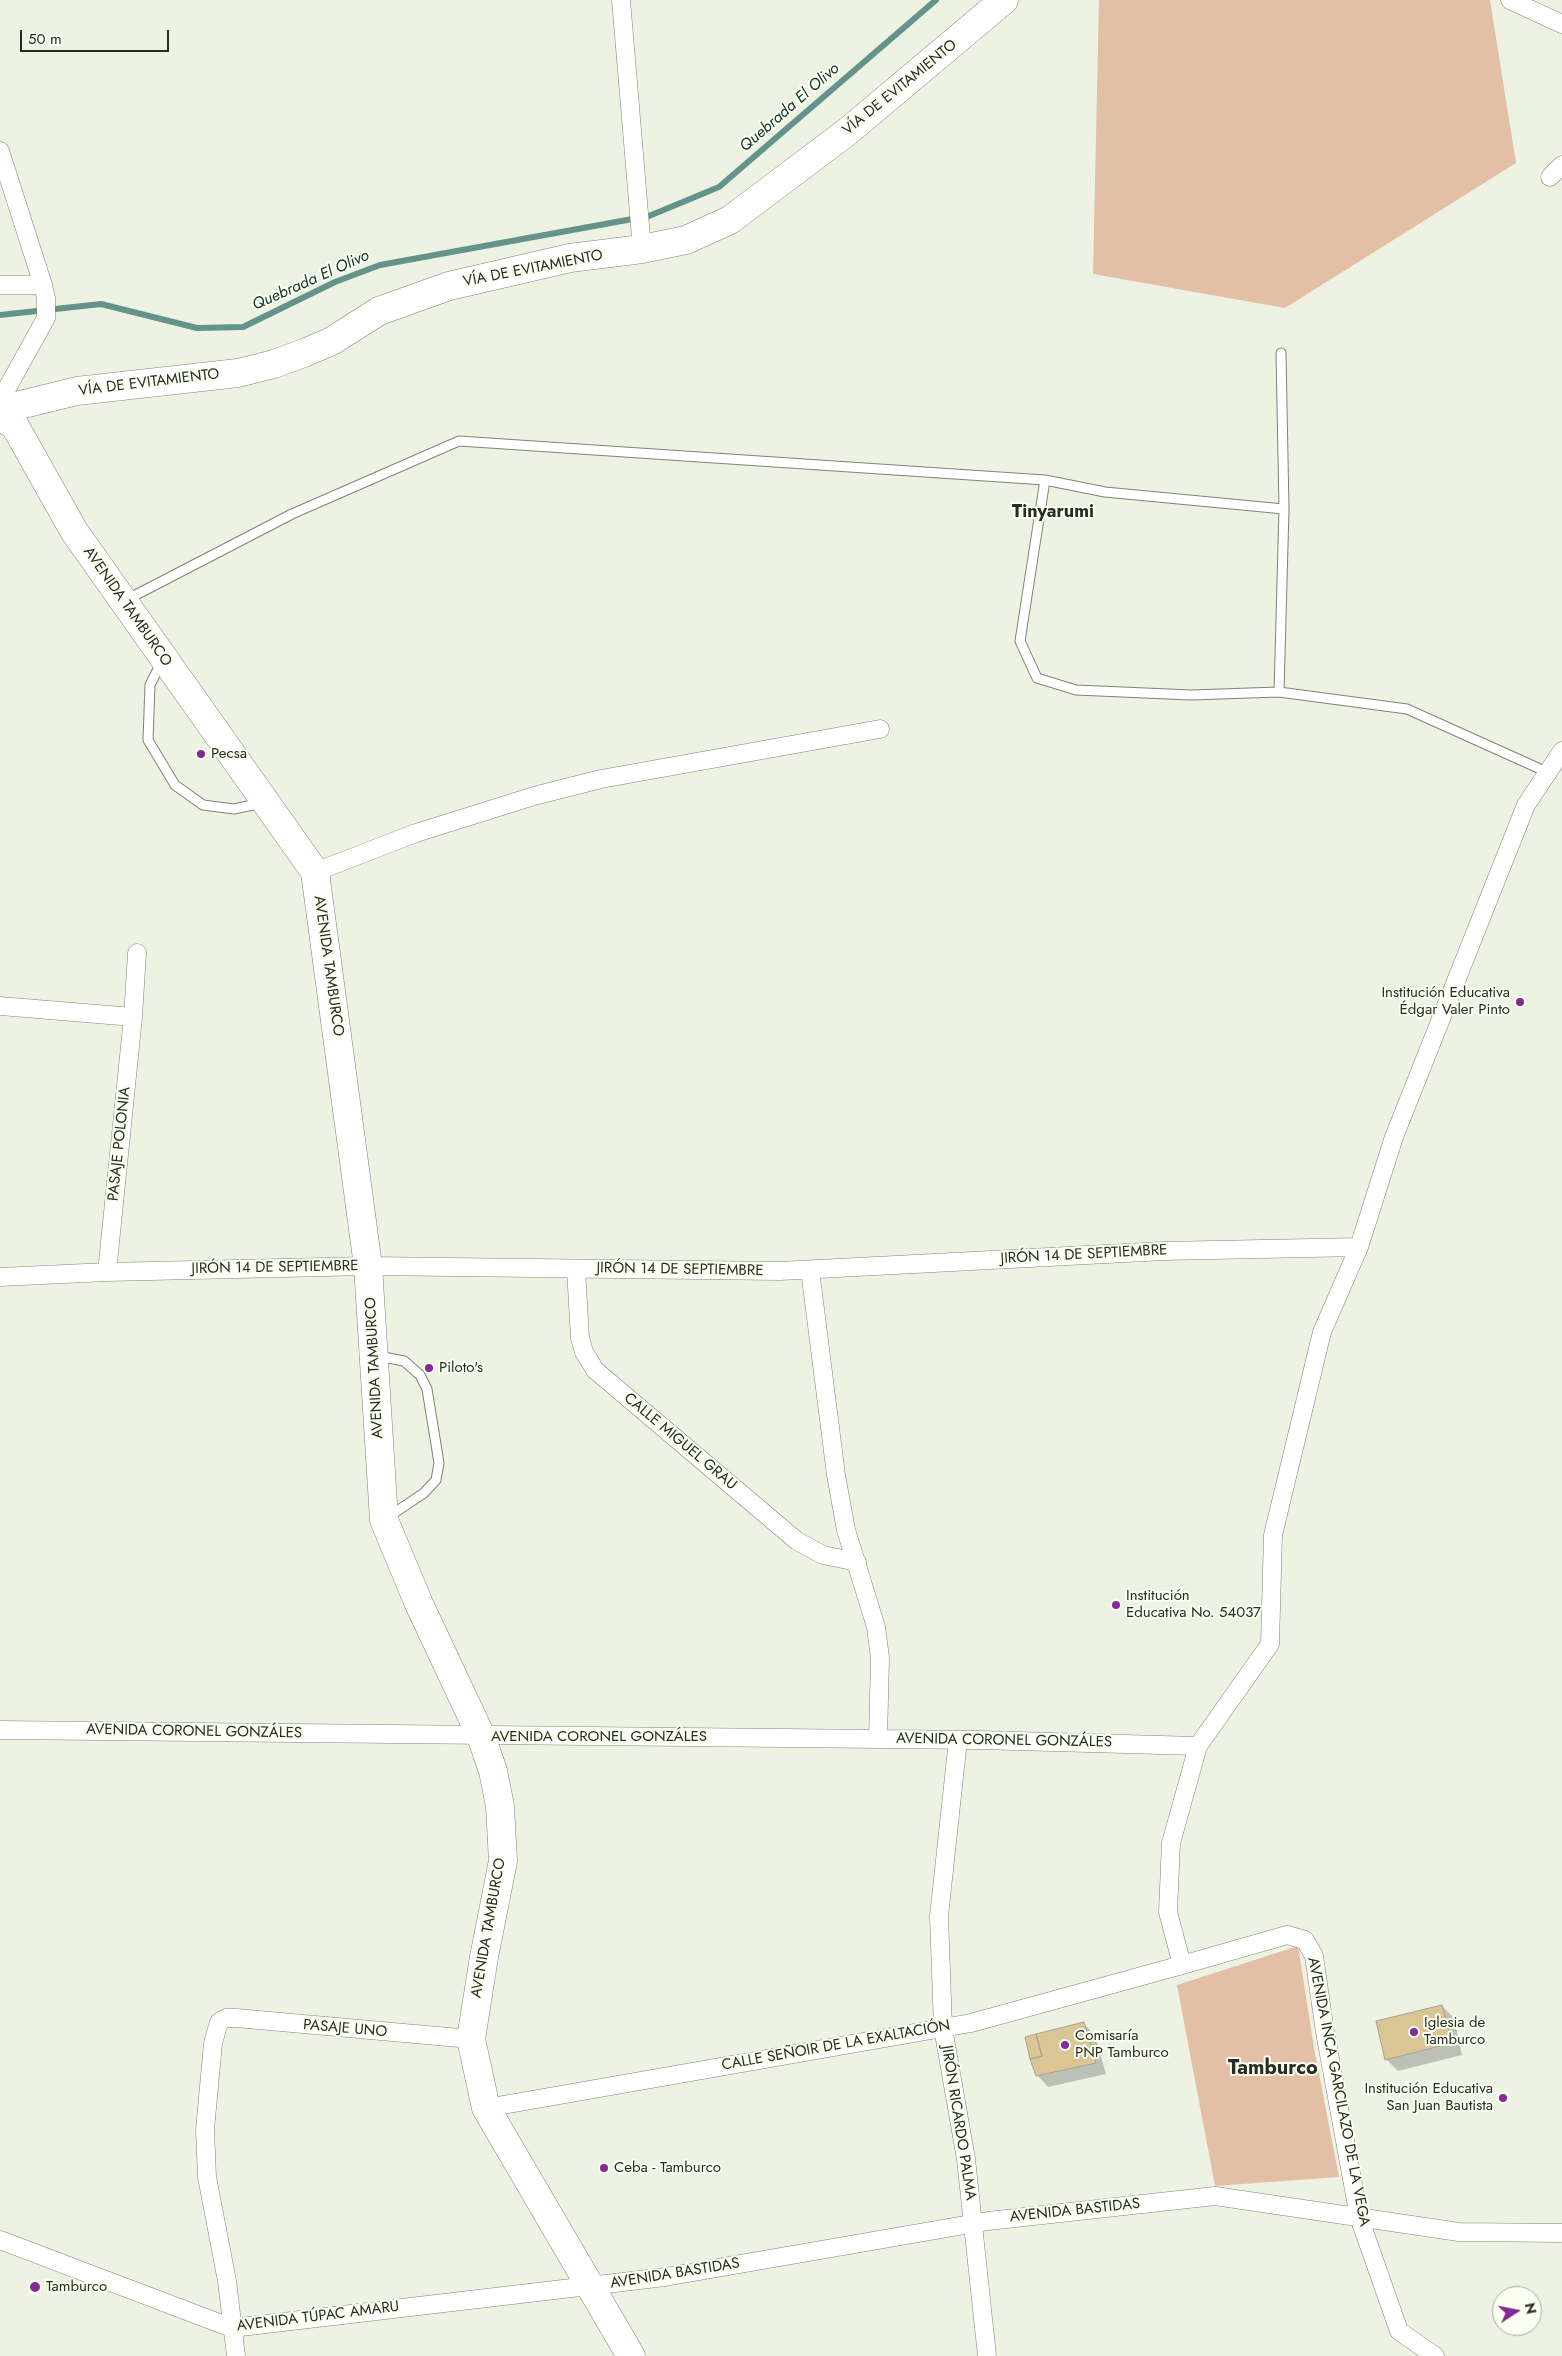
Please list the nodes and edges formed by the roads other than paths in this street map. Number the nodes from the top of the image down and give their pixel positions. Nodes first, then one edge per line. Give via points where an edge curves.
1 (621, 0) edge
2 (1004, 0) edge
3 (1510, 0) edge
4 (1562, 24) edge
5 (0, 152) edge
6 (642, 249) junction
7 (0, 285) edge
8 (44, 292) junction
9 (1282, 353) dead end
10 (0, 401) edge
11 (0, 410) edge
12 (0, 416) edge
13 (1046, 480) junction
14 (1284, 509) junction
15 (123, 602) junction
16 (164, 658) junction
17 (1280, 692) junction
18 (880, 729) dead end
19 (1562, 751) edge
20 (1547, 772) junction
21 (266, 802) junction
22 (315, 872) junction
23 (137, 953) dead end
24 (0, 1006) edge
25 (133, 1016) junction
26 (1359, 1247) junction
27 (368, 1266) junction
28 (576, 1269) junction
29 (810, 1270) junction
30 (107, 1272) junction
31 (0, 1277) edge
32 (374, 1356) junction
33 (384, 1520) junction
34 (857, 1562) junction
35 (0, 1730) edge
36 (482, 1736) junction
37 (878, 1739) junction
38 (958, 1740) junction
39 (1198, 1746) junction
40 (1182, 1965) junction
41 (943, 2028) junction
42 (471, 2039) junction
43 (486, 2108) junction
44 (1359, 2217) junction
45 (974, 2223) junction
46 (1562, 2233) edge
47 (0, 2240) edge
48 (591, 2287) junction
49 (232, 2328) junction
50 (236, 2356) edge
51 (631, 2356) edge
52 (987, 2356) edge
53 (1435, 2356) edge

1 - 6 street
2 - 6 main road, VÍA DE EVITAMIENTO via 846,132 730,220 686,240
3 - 4 street
5 - 8 street
6 - 11 main road, VÍA DE EVITAMIENTO via 570,258 427,293 379,311 332,341 256,368 200,378 77,391
7 - 8 street
8 - 10 street via 46,318
9 - 14 lane
12 - 15 main road, AVENIDA TAMBURCO via 15,426 74,532
13 - 14 lane via 1105,492
13 - 15 lane via 459,442 292,514
13 - 17 lane via 1020,641 1037,678 1076,690 1190,695
14 - 17 lane
15 - 16 main road, AVENIDA TAMBURCO
16 - 21 main road, AVENIDA TAMBURCO
16 - 21 lane via 150,685 148,740 175,784 203,805 234,809
17 - 20 lane via 1407,708
18 - 22 street via 601,779 416,833
19 - 20 street
20 - 26 street via 1526,805 1394,1137
21 - 22 main road, AVENIDA TAMBURCO
22 - 27 main road, AVENIDA TAMBURCO
23 - 25 street, PASAJE POLONIA
24 - 25 street
25 - 30 street, PASAJE POLONIA
26 - 29 street, JIRÓN 14 DE SEPTIEMBRE via 1164,1251
26 - 39 street via 1322,1332 1273,1535 1270,1644
27 - 28 street, JIRÓN 14 DE SEPTIEMBRE
27 - 30 street, JIRÓN 14 DE SEPTIEMBRE
27 - 32 main road, AVENIDA TAMBURCO
28 - 29 street, JIRÓN 14 DE SEPTIEMBRE
28 - 34 street, CALLE MIGUEL GRAU via 580,1338 595,1370 797,1541 823,1555
29 - 34 street via 836,1475 846,1530
30 - 31 street, JIRÓN 14 DE SEPTIEMBRE
32 - 33 main road, AVENIDA TAMBURCO
32 - 33 lane via 404,1361 420,1375 427,1389 439,1464 436,1480 424,1493
33 - 36 main road, AVENIDA TAMBURCO via 419,1604
34 - 37 street via 876,1627 880,1658
35 - 36 street, AVENIDA CORONEL GONZÁLES
36 - 37 street, AVENIDA CORONEL GONZÁLES
36 - 42 main road, AVENIDA TAMBURCO via 500,1806 503,1861
37 - 38 street, AVENIDA CORONEL GONZÁLES
38 - 39 street, AVENIDA CORONEL GONZÁLES
38 - 41 street, JIRÓN RICARDO PALMA via 939,1916
39 - 40 street via 1171,1843 1168,1912
40 - 41 street, CALLE SEÑOIR DE LA EXALTACIÓN
40 - 44 street, AVENIDA INCA GARCILAZO DE LA VEGA via 1287,1935 1305,1940 1314,1956
41 - 43 street, CALLE SEÑOIR DE LA EXALTACIÓN
41 - 45 street, JIRÓN RICARDO PALMA
42 - 43 main road, AVENIDA TAMBURCO
42 - 49 street, PASAJE UNO via 236,2018 219,2022 213,2043 205,2130 207,2177 227,2281
43 - 48 main road, AVENIDA TAMBURCO
44 - 45 street, AVENIDA BASTIDAS via 1215,2196
44 - 46 street, AVENIDA BASTIDAS via 1459,2232
44 - 53 street, AVENIDA INCA GARCILAZO DE LA VEGA via 1400,2331
45 - 48 street, AVENIDA BASTIDAS via 674,2276
45 - 52 street, JIRÓN RICARDO PALMA
47 - 49 street, AVENIDA TÚPAC AMARU
48 - 49 street, AVENIDA TÚPAC AMARU
48 - 51 main road, AVENIDA TAMBURCO
49 - 50 street

